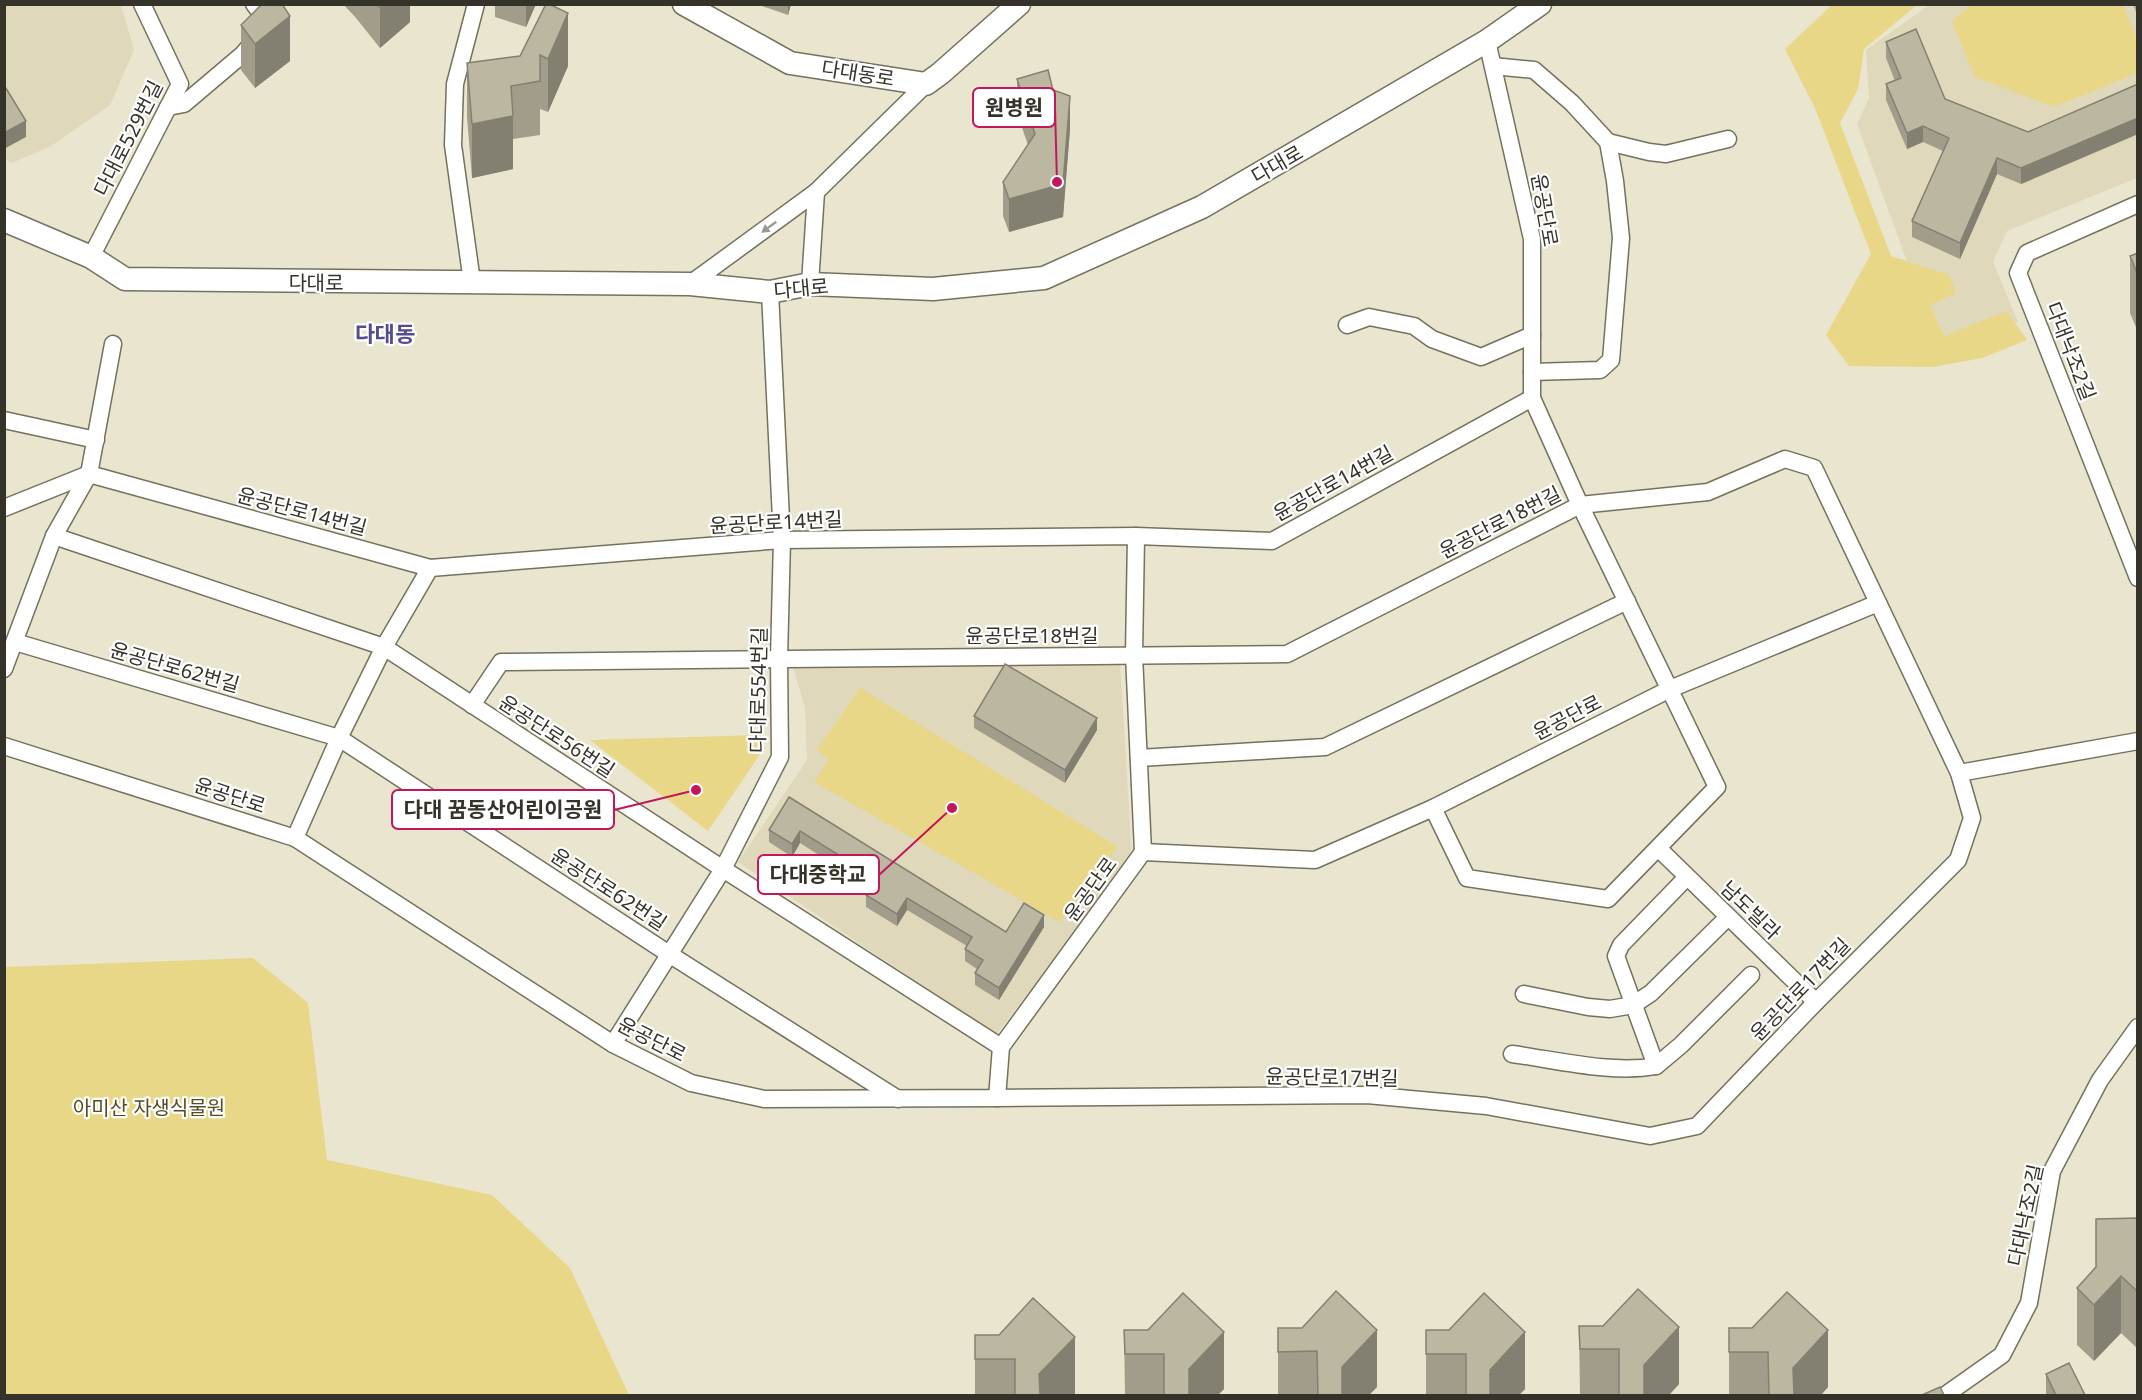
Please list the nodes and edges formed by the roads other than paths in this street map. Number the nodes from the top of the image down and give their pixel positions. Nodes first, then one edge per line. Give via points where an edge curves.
1 (142, 4) edge
2 (254, 4) edge
3 (476, 4) edge
4 (684, 4) edge
5 (1019, 4) edge
6 (1506, 4) edge
7 (1540, 4) edge
8 (1493, 38) junction
9 (1493, 66) junction
10 (926, 84) junction
11 (168, 107) junction
12 (1728, 139) dead end
13 (1608, 142) junction
14 (816, 192) junction
15 (2138, 204) edge
16 (4, 220) edge
17 (91, 257) junction
18 (472, 282) junction
19 (690, 284) junction
20 (810, 284) junction
21 (770, 292) junction
22 (1347, 325) dead end
23 (1532, 335) junction
24 (113, 344) dead end
25 (1532, 372) junction
26 (1533, 398) junction
27 (4, 420) edge
28 (96, 440) junction
29 (89, 474) junction
30 (1580, 505) junction
31 (4, 508) edge
32 (54, 536) junction
33 (1136, 536) junction
34 (782, 540) junction
35 (430, 568) junction
36 (2138, 578) edge
37 (1627, 602) junction
38 (1878, 603) junction
39 (15, 642) junction
40 (384, 647) junction
41 (1134, 655) junction
42 (779, 658) junction
43 (4, 669) edge
44 (1670, 689) junction
45 (472, 705) junction
46 (339, 738) junction
47 (2138, 741) edge
48 (4, 746) edge
49 (1139, 758) junction
50 (1959, 772) junction
51 (1433, 808) junction
52 (295, 838) junction
53 (1658, 848) junction
54 (1143, 852) junction
55 (723, 869) junction
56 (1687, 877) junction
57 (1728, 916) junction
58 (669, 954) junction
59 (1751, 975) dead end
60 (1524, 994) dead end
61 (1816, 1002) junction
62 (1633, 1005) junction
63 (2138, 1027) edge
64 (613, 1044) junction
65 (1001, 1047) junction
66 (1512, 1054) dead end
67 (1656, 1066) junction
68 (998, 1098) junction
69 (899, 1100) junction
70 (1944, 1395) edge

1 - 11 street, 다대로529번길 via 180,80
2 - 11 street via 266,27 243,54 184,104
3 - 18 street via 454,84 453,145
4 - 10 main road, 다대동로 via 790,63
5 - 10 main road
6 - 8 main road
7 - 8 main road, 다대로
8 - 9 street, 윤공단로
8 - 20 main road, 다대로 via 1202,207 1044,278 933,289
9 - 13 street via 1534,70
9 - 23 street, 윤공단로 via 1532,239
10 - 14 street
11 - 17 street, 다대로529번길
12 - 13 street via 1666,154
13 - 25 street via 1621,238 1611,360 1600,370
14 -> 19 street
14 - 20 street
15 - 36 street, 다대낙조2길 via 2027,253 2018,273
16 - 17 main road, 다대로
17 - 18 main road, 다대로 via 125,279
18 - 19 main road, 다대로
19 - 21 main road, 다대로
20 - 21 main road, 다대로
21 - 34 street, 다대로554번길
22 - 23 street via 1369,316 1414,326 1432,339 1481,357
23 - 25 street, 윤공단로
24 - 28 street
25 - 26 street, 윤공단로
26 - 30 street, 윤공단로
26 - 33 street, 윤공단로14번길 via 1272,541
27 - 28 street
28 - 29 street
29 - 31 street
29 - 32 street
29 - 35 street, 윤공단로14번길
30 - 37 street, 윤공단로
30 - 38 street, 윤공단로17번길 via 1708,492 1785,459 1814,468
30 - 41 street, 윤공단로18번길 via 1287,654
32 - 39 street
32 - 40 street, 윤공단로56번길
33 - 34 street, 윤공단로14번길
33 - 41 street
34 - 35 street, 윤공단로14번길
34 - 42 street, 다대로554번길
35 - 40 street
37 - 44 street, 윤공단로
37 - 49 street via 1325,747
38 - 44 street
38 - 50 street, 윤공단로17번길
39 - 43 street
39 - 46 street, 윤공단로62번길
40 - 45 street, 윤공단로56번길
40 - 46 street
41 - 42 street, 윤공단로18번길
41 - 49 street
42 - 45 street, 윤공단로18번길 via 501,662
42 - 55 street, 다대로554번길 via 780,757
44 - 51 street, 윤공단로
44 - 53 street via 1718,787
45 - 55 street, 윤공단로56번길
46 - 52 street
46 - 58 street, 윤공단로62번길
47 - 50 street
48 - 52 street, 윤공단로
49 - 54 street
50 - 61 street, 윤공단로17번길 via 1972,818 1958,860
51 - 53 street via 1467,878 1608,898
51 - 54 street, 윤공단로 via 1315,860
52 - 64 street, 윤공단로
53 - 56 street, 남도빌라
54 - 65 street, 윤공단로
55 - 58 street, 다대로554번길
55 - 65 street, 윤공단로56번길
56 - 57 street, 남도빌라
56 - 62 street via 1616,956
57 - 61 street, 남도빌라
57 - 62 street via 1651,993
58 - 64 street, 다대로554번길
58 - 69 street, 윤공단로62번길
59 - 67 street
60 - 62 street via 1588,1007
61 - 68 street, 윤공단로17번길 via 1697,1126 1650,1136 1486,1106 1367,1095
62 - 67 street
63 - 70 street, 다대낙조2길 via 2100,1080 2052,1172 2030,1303 2002,1355
64 - 69 street, 윤공단로 via 691,1083 764,1099
65 - 68 street
66 - 67 street via 1603,1066
68 - 69 street, 윤공단로

